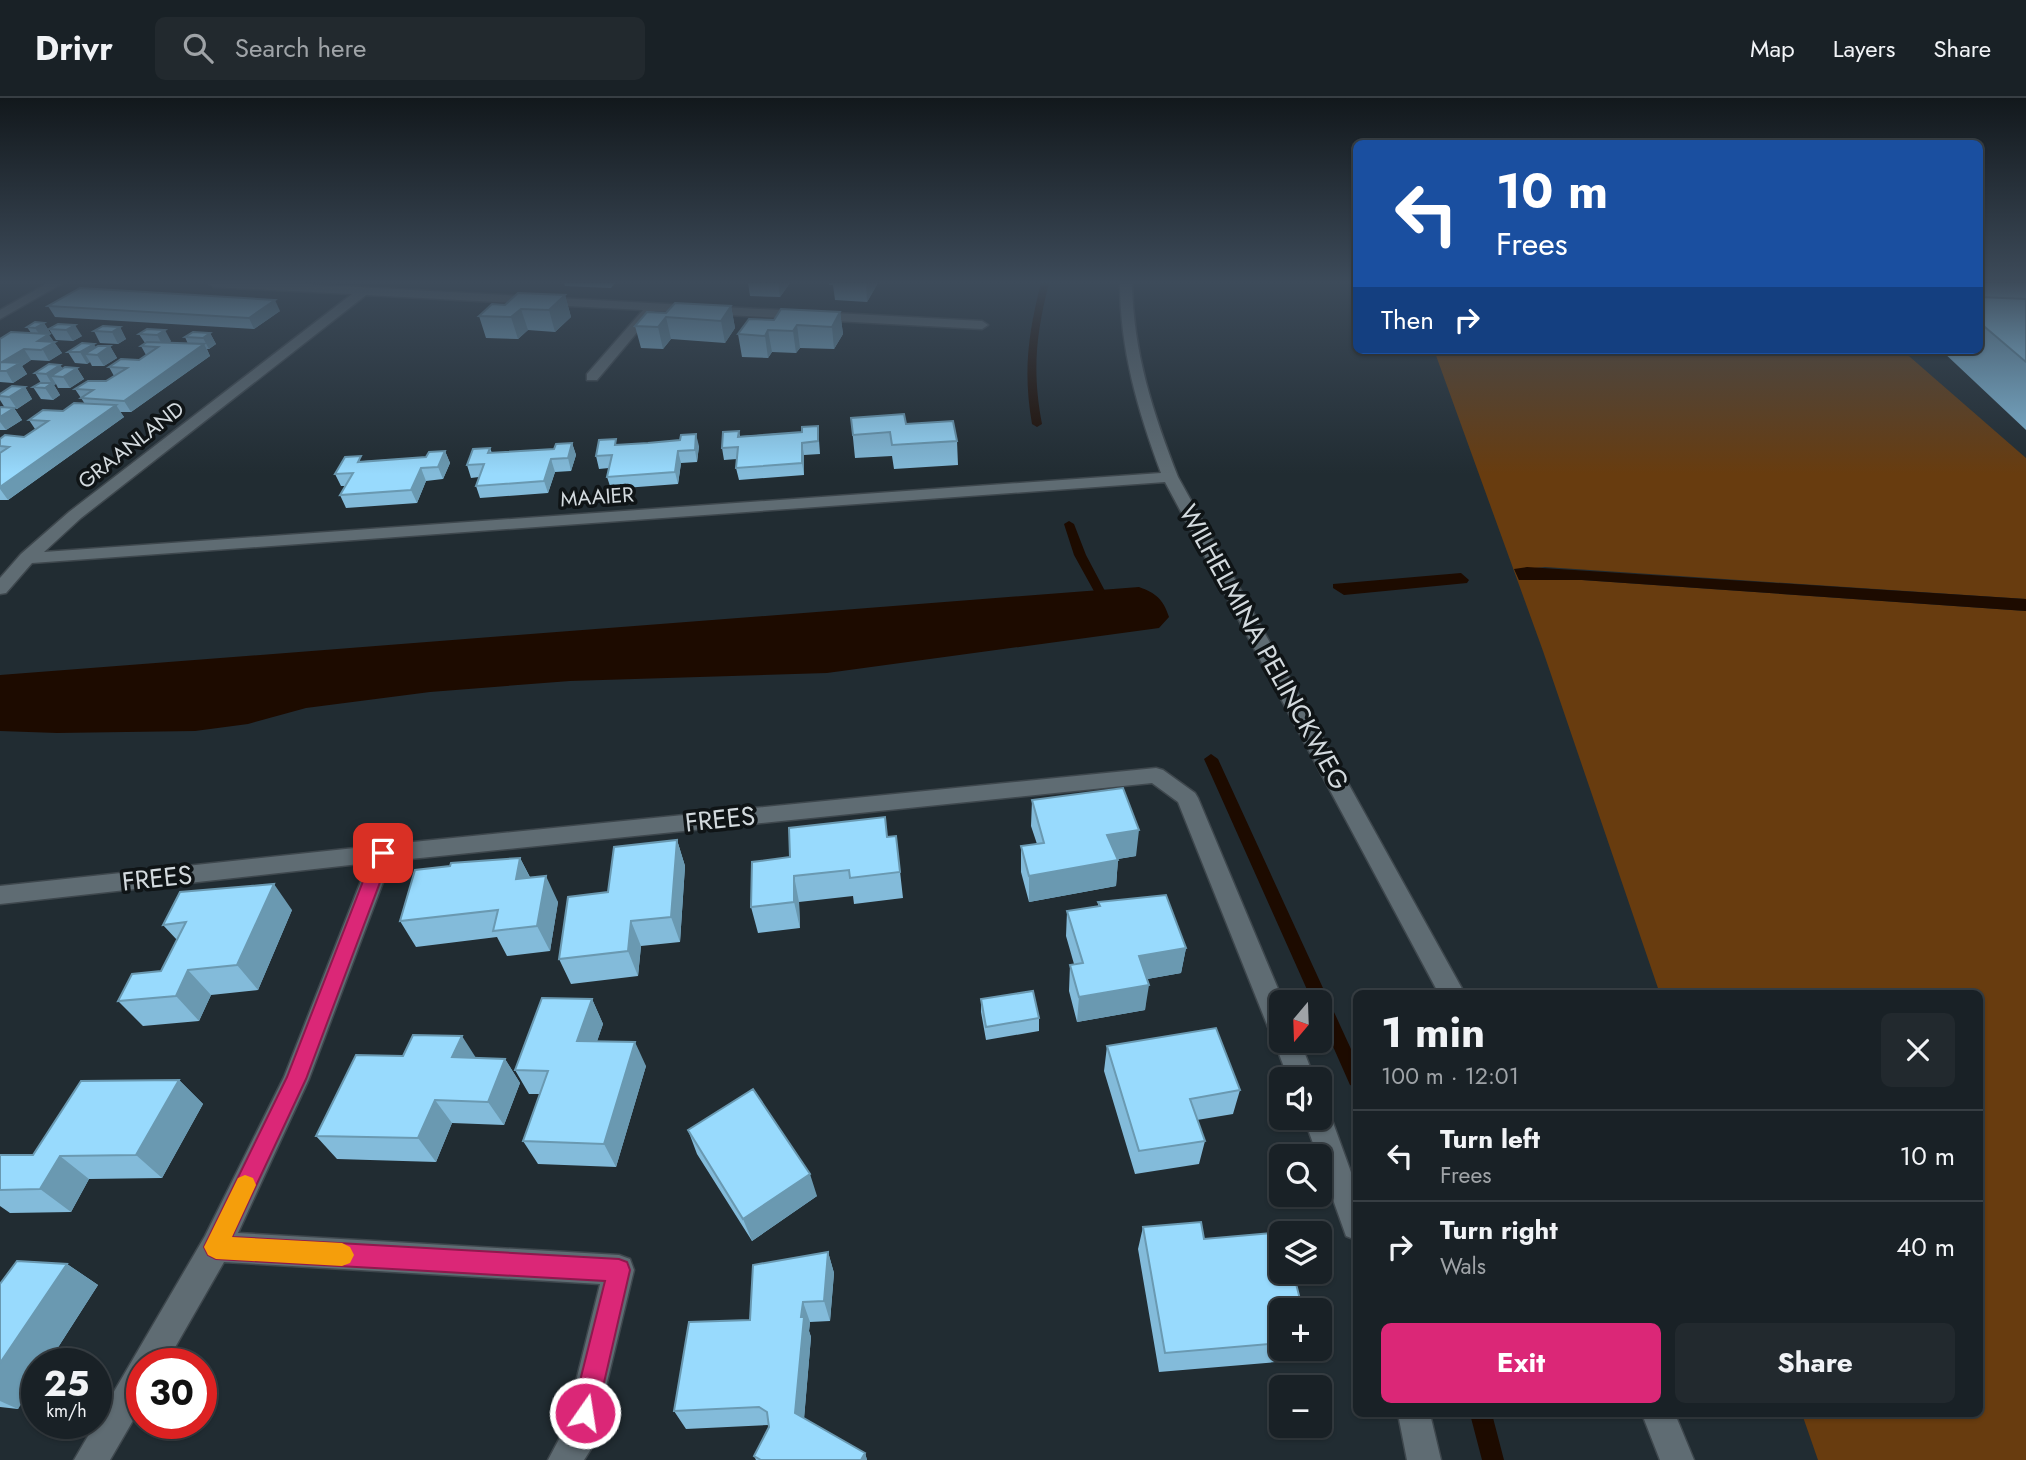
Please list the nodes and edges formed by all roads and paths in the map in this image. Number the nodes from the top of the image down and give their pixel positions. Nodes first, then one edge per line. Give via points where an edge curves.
1 (292, 347) edge
2 (618, 347) edge
3 (1130, 347) edge
4 (592, 377) dead end
5 (1170, 477) junction
6 (27, 558) junction
7 (0, 590) edge
8 (383, 853) junction
9 (0, 895) edge
10 (1450, 990) edge
11 (1269, 998) edge
12 (1322, 1130) edge
13 (1353, 1217) edge
14 (216, 1247) junction
15 (157, 1348) edge
16 (126, 1401) edge
17 (1415, 1417) edge
18 (1658, 1417) edge
19 (91, 1460) edge
20 (565, 1460) edge
21 (1424, 1460) edge
22 (1677, 1460) edge

1 - 6 street, GRAANLAND via 75,515
2 - 4 street
3 - 5 street, WILHELMINA PELINCKWEG via 1139,394
5 - 6 street, MAAIER
5 - 10 street, WILHELMINA PELINCKWEG
6 - 7 street, GRAANLAND
8 - 9 street, FREES
8 - 11 street, FREES via 1156,775 1187,799
8 - 14 street via 296,1079
12 - 13 street
14 - 15 street
14 - 20 street via 619,1270 579,1437
16 - 19 street
17 - 21 street
18 - 22 street

